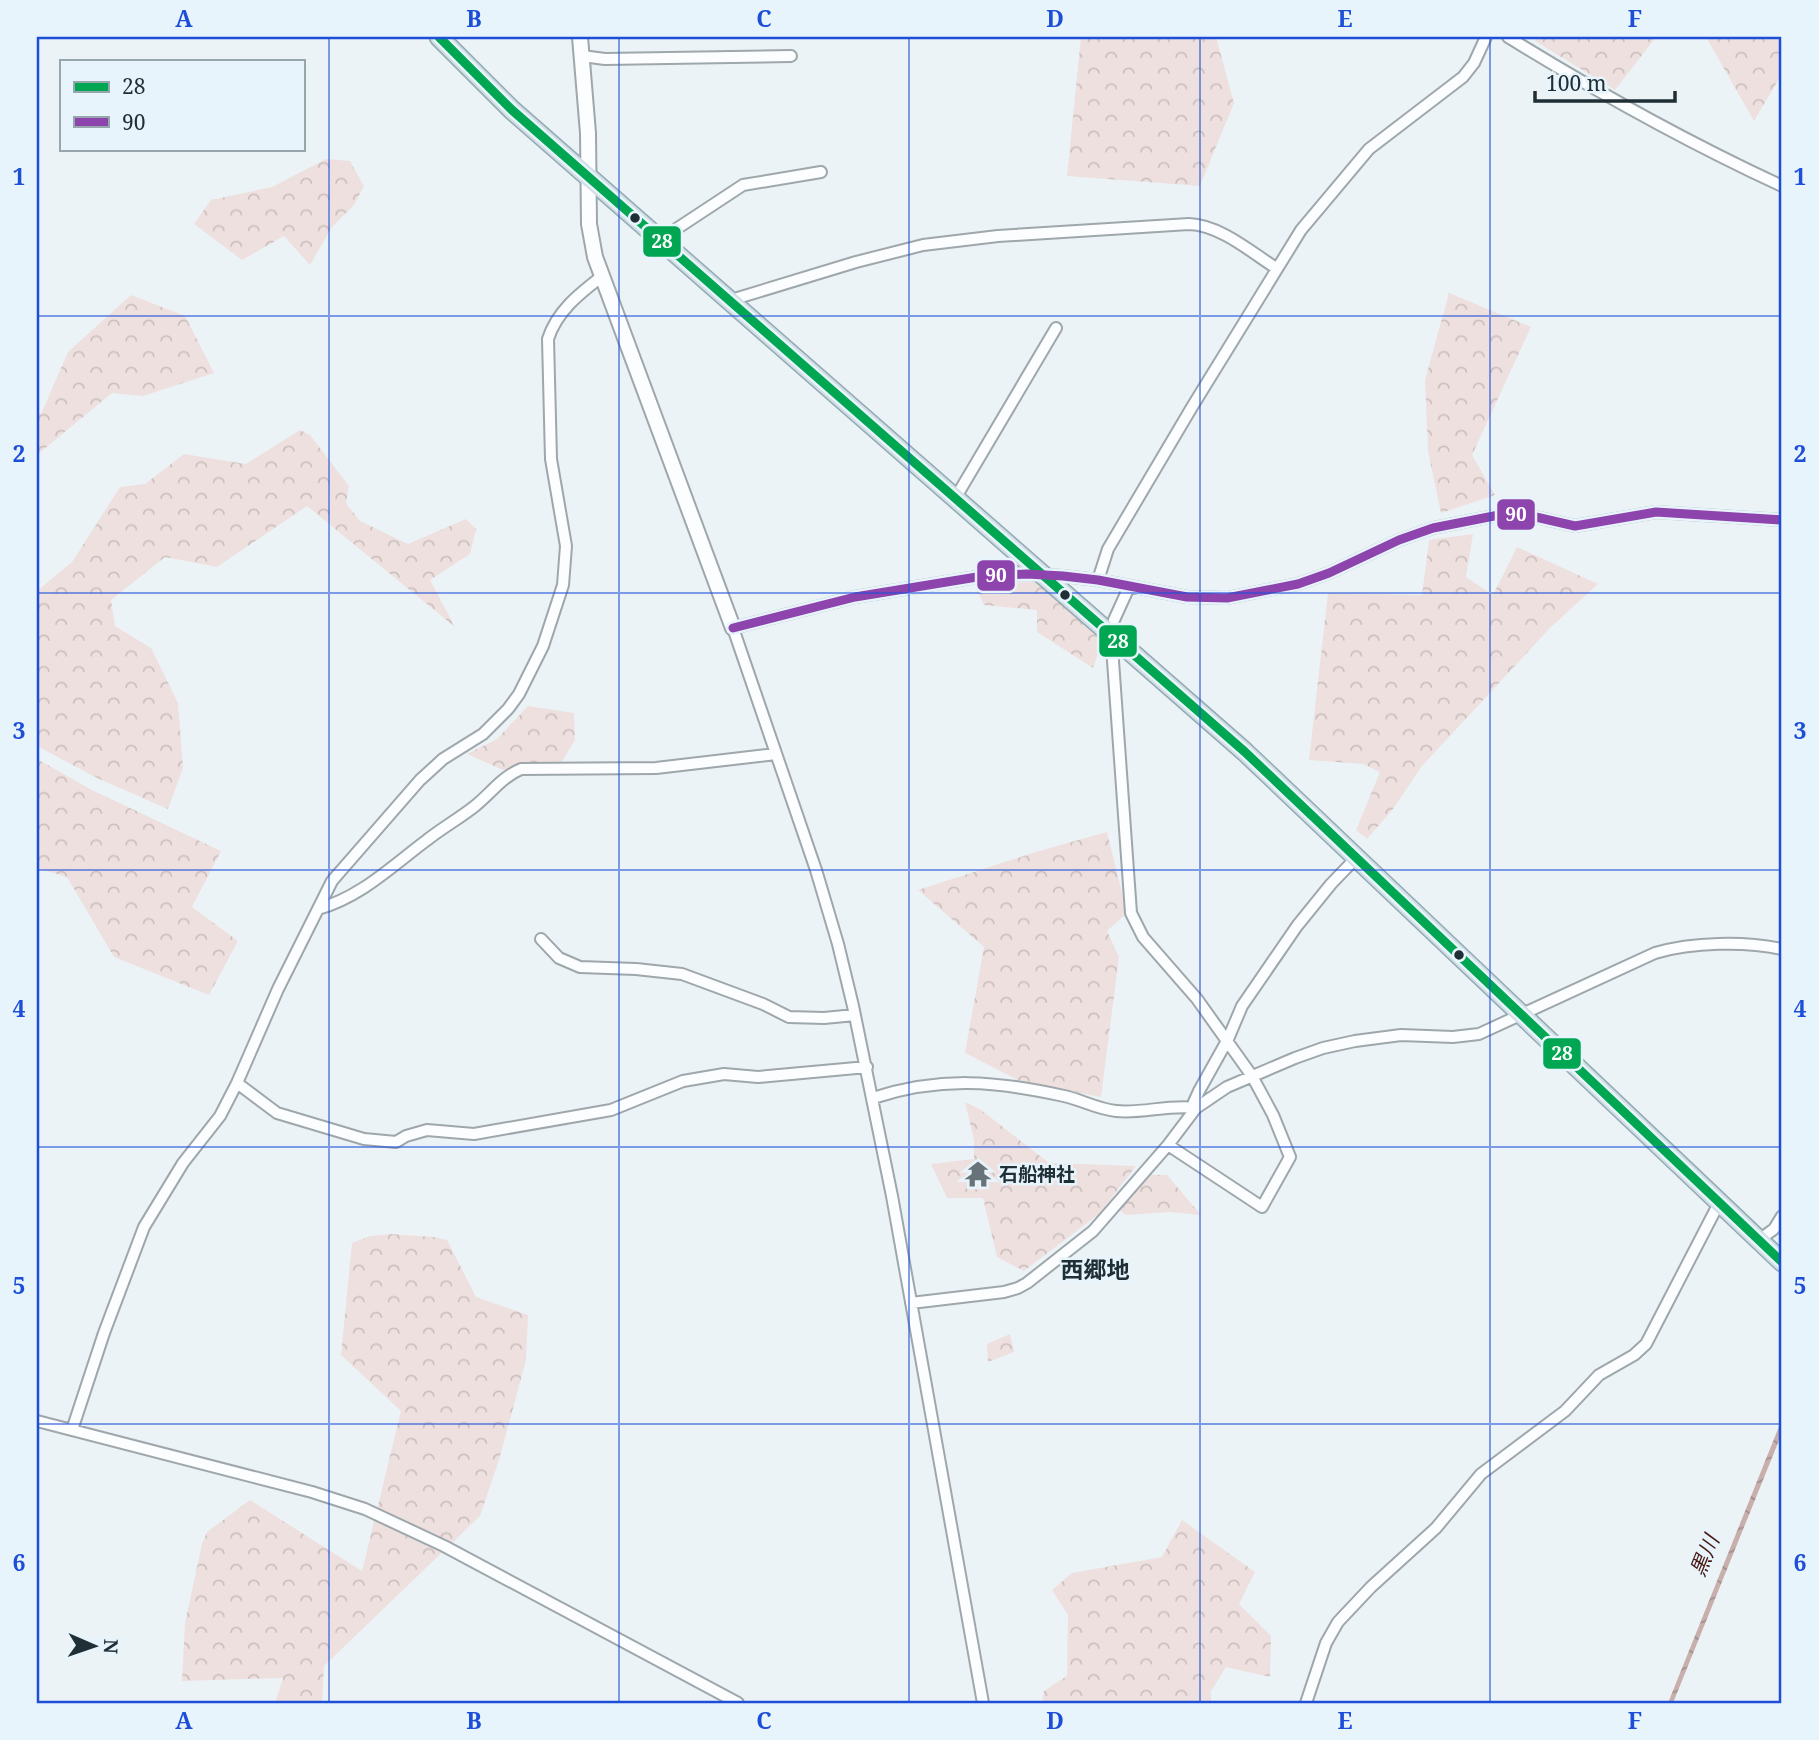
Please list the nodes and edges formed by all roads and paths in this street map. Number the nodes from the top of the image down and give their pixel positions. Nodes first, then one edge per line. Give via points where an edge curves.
1 (439, 37) edge
2 (580, 37) edge
3 (1486, 37) edge
4 (1508, 37) edge
5 (582, 55) junction
6 (791, 56) dead end
7 (821, 172) dead end
8 (589, 177) junction
9 (1782, 186) edge
10 (661, 239) junction
11 (1276, 268) junction
12 (601, 277) junction
13 (731, 300) junction
14 (1056, 328) dead end
15 (956, 497) junction
16 (1782, 520) edge
17 (1043, 575) junction
18 (1098, 580) junction
19 (1129, 587) junction
20 (733, 628) junction
21 (1111, 633) junction
22 (776, 754) junction
23 (1357, 857) junction
24 (318, 909) junction
25 (541, 939) dead end
26 (1782, 949) edge
27 (855, 1014) junction
28 (1522, 1014) junction
29 (1228, 1039) junction
30 (867, 1067) junction
31 (1252, 1076) junction
32 (237, 1083) junction
33 (873, 1098) junction
34 (1196, 1108) junction
35 (1168, 1145) junction
36 (1719, 1203) junction
37 (1782, 1216) edge
38 (1759, 1240) junction
39 (1782, 1262) edge
40 (911, 1303) junction
41 (37, 1420) edge
42 (72, 1430) junction
43 (738, 1703) edge
44 (983, 1703) edge
45 (1306, 1703) edge

1 - 8 highway via 512,110
2 - 5 street
3 - 11 street via 1463,77 1358,159
4 - 9 street via 1627,108
5 - 6 street via 605,59
5 - 8 street
7 - 10 street via 743,185
8 - 10 highway
8 - 12 street via 591,242
10 - 13 highway
11 - 13 street via 1210,228 1177,225 923,245
11 - 18 street via 1108,549
12 - 20 street
12 - 24 street via 561,312 548,339 551,459 566,546 563,585 538,658 509,709 411,789 332,881
13 - 15 highway
14 - 15 street
15 - 17 highway
16 - 19 street via 1656,512 1575,526 1504,514 1433,528 1298,584 1227,598
17 - 18 street
17 - 20 street via 939,582 855,597
17 - 21 highway
18 - 19 street
19 - 21 street
20 - 22 street
21 - 23 highway
21 - 29 street via 1131,912 1143,936
22 - 24 street via 666,767 521,769 384,875
22 - 27 street via 816,870
23 - 28 highway
23 - 29 street via 1297,926 1242,1006
24 - 32 street
25 - 27 street via 559,958 580,967 682,974 789,1017
26 - 28 street via 1750,944 1666,949
27 - 30 street
28 - 31 street via 1467,1036 1401,1035 1344,1043
28 - 36 highway
29 - 31 street
29 - 34 street via 1199,1091
30 - 32 street via 758,1077 724,1074 683,1081 611,1110 474,1134 427,1130 396,1142 364,1139 277,1113
30 - 33 street
31 - 34 street
31 - 35 street via 1290,1157 1262,1207
32 - 42 street via 220,1116 183,1163 144,1227
33 - 34 street via 963,1081 1066,1096 1119,1111
33 - 40 street
34 - 35 street
35 - 40 street via 1093,1231 1027,1283 1004,1292
36 - 38 highway
36 - 45 street via 1646,1344 1599,1376 1565,1412 1481,1474 1436,1528 1371,1587 1338,1622 1326,1643
37 - 38 street
38 - 39 highway
40 - 44 street
41 - 42 street
42 - 43 street via 312,1492 395,1521

